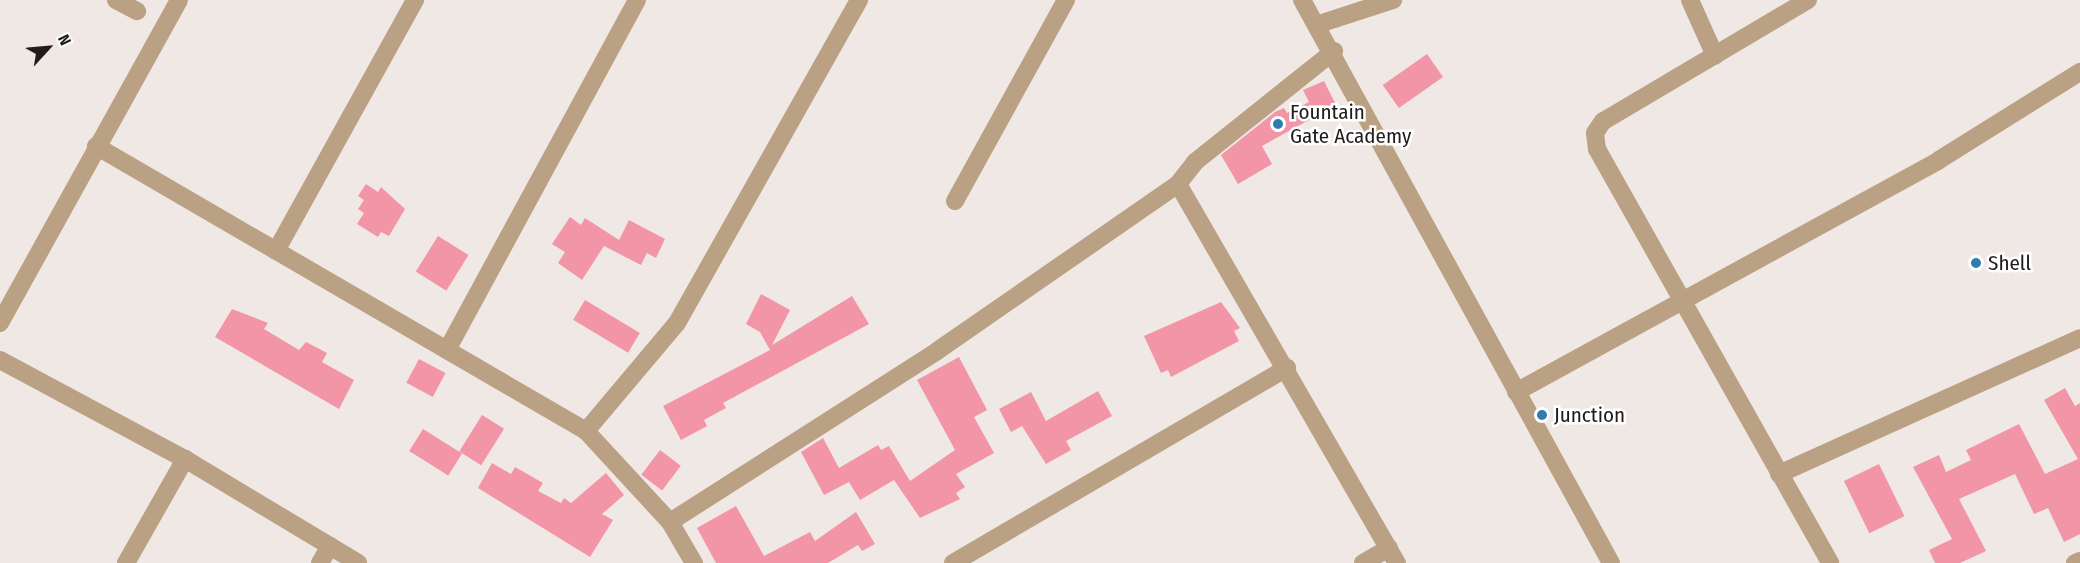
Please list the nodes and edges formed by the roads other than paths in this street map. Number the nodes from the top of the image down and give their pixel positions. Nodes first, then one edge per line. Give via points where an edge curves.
1 (116, 0) edge
2 (179, 0) edge
3 (415, 0) edge
4 (637, 0) edge
5 (860, 0) edge
6 (1066, 0) edge
7 (1302, 0) edge
8 (1393, 0) edge
9 (1690, 0) edge
10 (1808, 0) edge
11 (137, 11) dead end
12 (1319, 24) junction
13 (1334, 51) junction
14 (1715, 56) junction
15 (2080, 72) edge
16 (96, 147) junction
17 (1178, 184) junction
18 (955, 201) dead end
19 (276, 251) junction
20 (1680, 299) junction
21 (0, 323) edge
22 (2080, 338) edge
23 (447, 350) junction
24 (0, 360) edge
25 (1287, 368) junction
26 (1516, 392) junction
27 (586, 430) junction
28 (185, 459) junction
29 (1779, 474) junction
30 (670, 522) junction
31 (330, 546) junction
32 (1393, 556) edge
33 (2080, 561) edge
34 (126, 563) edge
35 (320, 563) edge
36 (358, 563) edge
37 (694, 563) edge
38 (952, 563) edge
39 (1363, 563) edge
40 (1611, 563) edge
41 (1830, 563) edge
42 (2075, 563) edge

1 - 11 street
2 - 16 street
3 - 19 street
4 - 23 street
5 - 27 street via 677,324
6 - 18 street
7 - 12 street
8 - 12 street
9 - 14 street
10 - 14 street
12 - 13 street
13 - 17 street via 1195,162
13 - 26 street
14 - 20 street via 1603,121 1595,133 1597,149
15 - 20 street via 1939,160
16 - 19 street
16 - 21 street
17 - 25 street
17 - 30 street via 937,351
19 - 23 street
20 - 26 street
20 - 29 street
22 - 29 street
23 - 27 street
24 - 28 street
25 - 32 street
25 - 38 street
26 - 40 street
27 - 30 street
28 - 31 street
28 - 34 street
29 - 41 street
30 - 37 street
31 - 35 street
31 - 36 street
32 - 39 street
33 - 42 street

